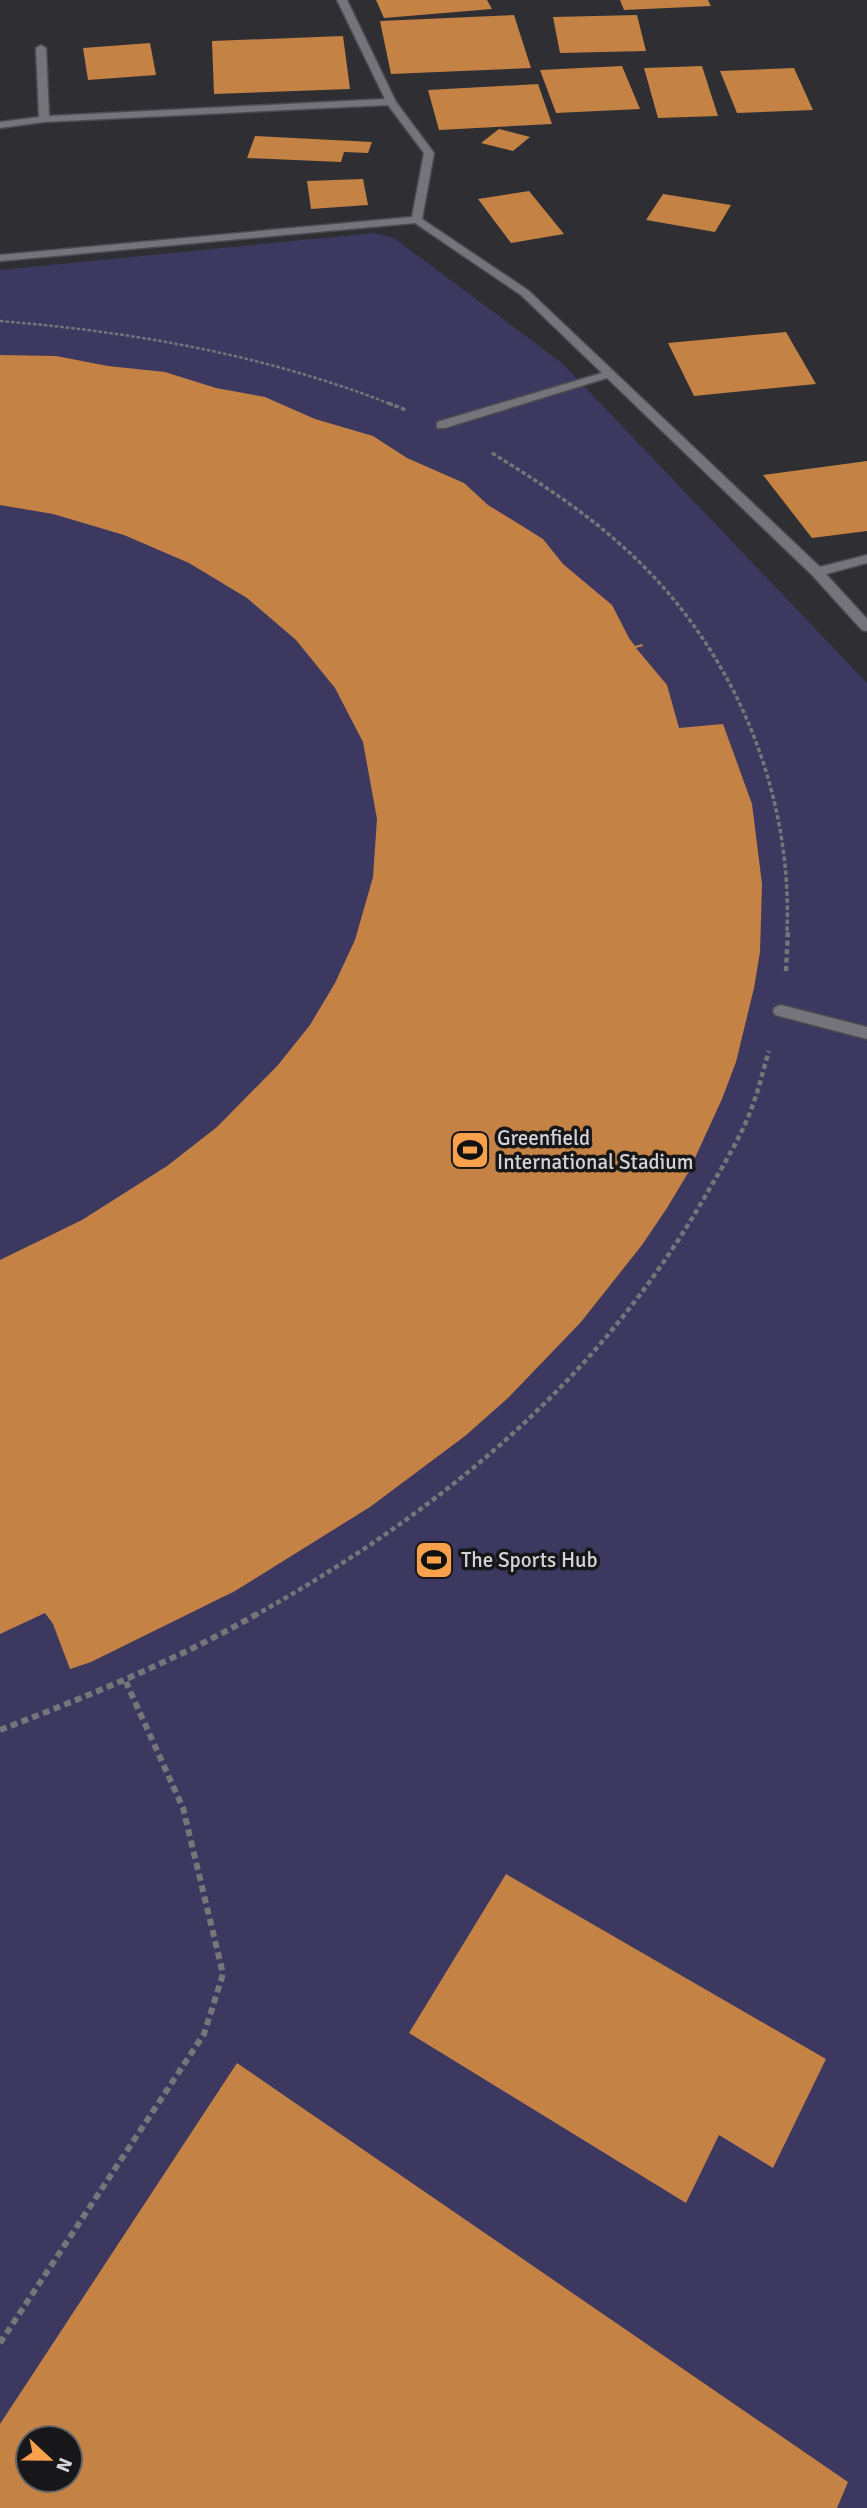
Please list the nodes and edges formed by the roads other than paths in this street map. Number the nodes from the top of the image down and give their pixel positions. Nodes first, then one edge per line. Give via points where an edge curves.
1 (342, 0) edge
2 (41, 48) dead end
3 (391, 103) junction
4 (44, 119) junction
5 (0, 125) edge
6 (417, 220) junction
7 (0, 258) edge
8 (609, 374) junction
9 (441, 425) road end
10 (867, 559) edge
11 (817, 572) junction
12 (867, 627) edge
13 (781, 1011) road end
14 (867, 1033) edge

1 - 3 street
2 - 4 street
3 - 4 street
3 - 6 street via 429,153
4 - 5 street
6 - 7 street
6 - 8 street via 525,293
8 - 9 street
8 - 11 street
10 - 11 street
11 - 12 street
13 - 14 street

